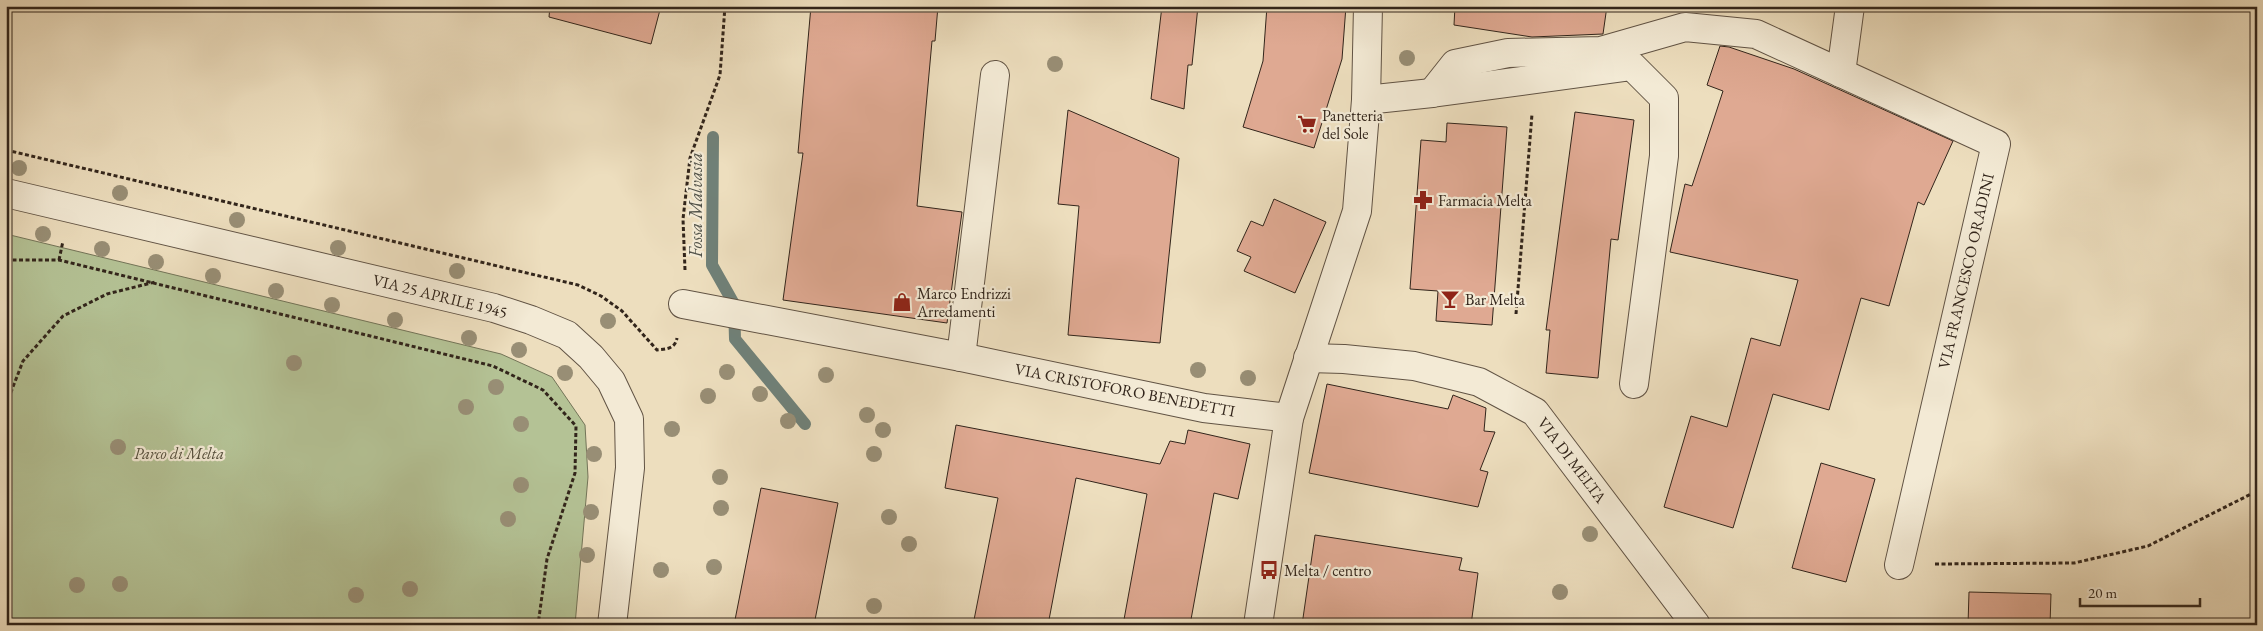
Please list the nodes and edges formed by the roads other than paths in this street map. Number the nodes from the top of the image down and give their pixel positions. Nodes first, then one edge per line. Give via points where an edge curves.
1 (1368, 6) edge
2 (1850, 6) edge
3 (1841, 73) junction
4 (995, 76) dead end
5 (1432, 94) junction
6 (1366, 100) junction
7 (6, 193) edge
8 (683, 304) road end
9 (961, 358) junction
10 (1308, 358) junction
11 (1634, 384) dead end
12 (1289, 418) junction
13 (1899, 565) road end
14 (612, 625) edge
15 (1258, 625) edge
16 (1696, 625) edge

1 - 6 street
2 - 3 street
3 - 5 street, VIA FRANCESCO ORADINI via 1756,34 1685,27 1601,51 1508,53 1455,64
3 - 13 street, VIA FRANCESCO ORADINI via 1996,144
4 - 9 street
5 - 6 street
5 - 11 street via 1632,66 1664,98 1664,156
6 - 10 street via 1357,211
7 - 14 street, VIA 25 APRILE 1945 via 494,308 567,335 611,381 629,419 630,468
8 - 9 street, VIA CRISTOFORO BENEDETTI
9 - 12 street, VIA CRISTOFORO BENEDETTI via 1204,408
10 - 12 street
10 - 16 street, VIA DI MELTA via 1344,358 1414,366 1478,382 1535,412
12 - 15 street

